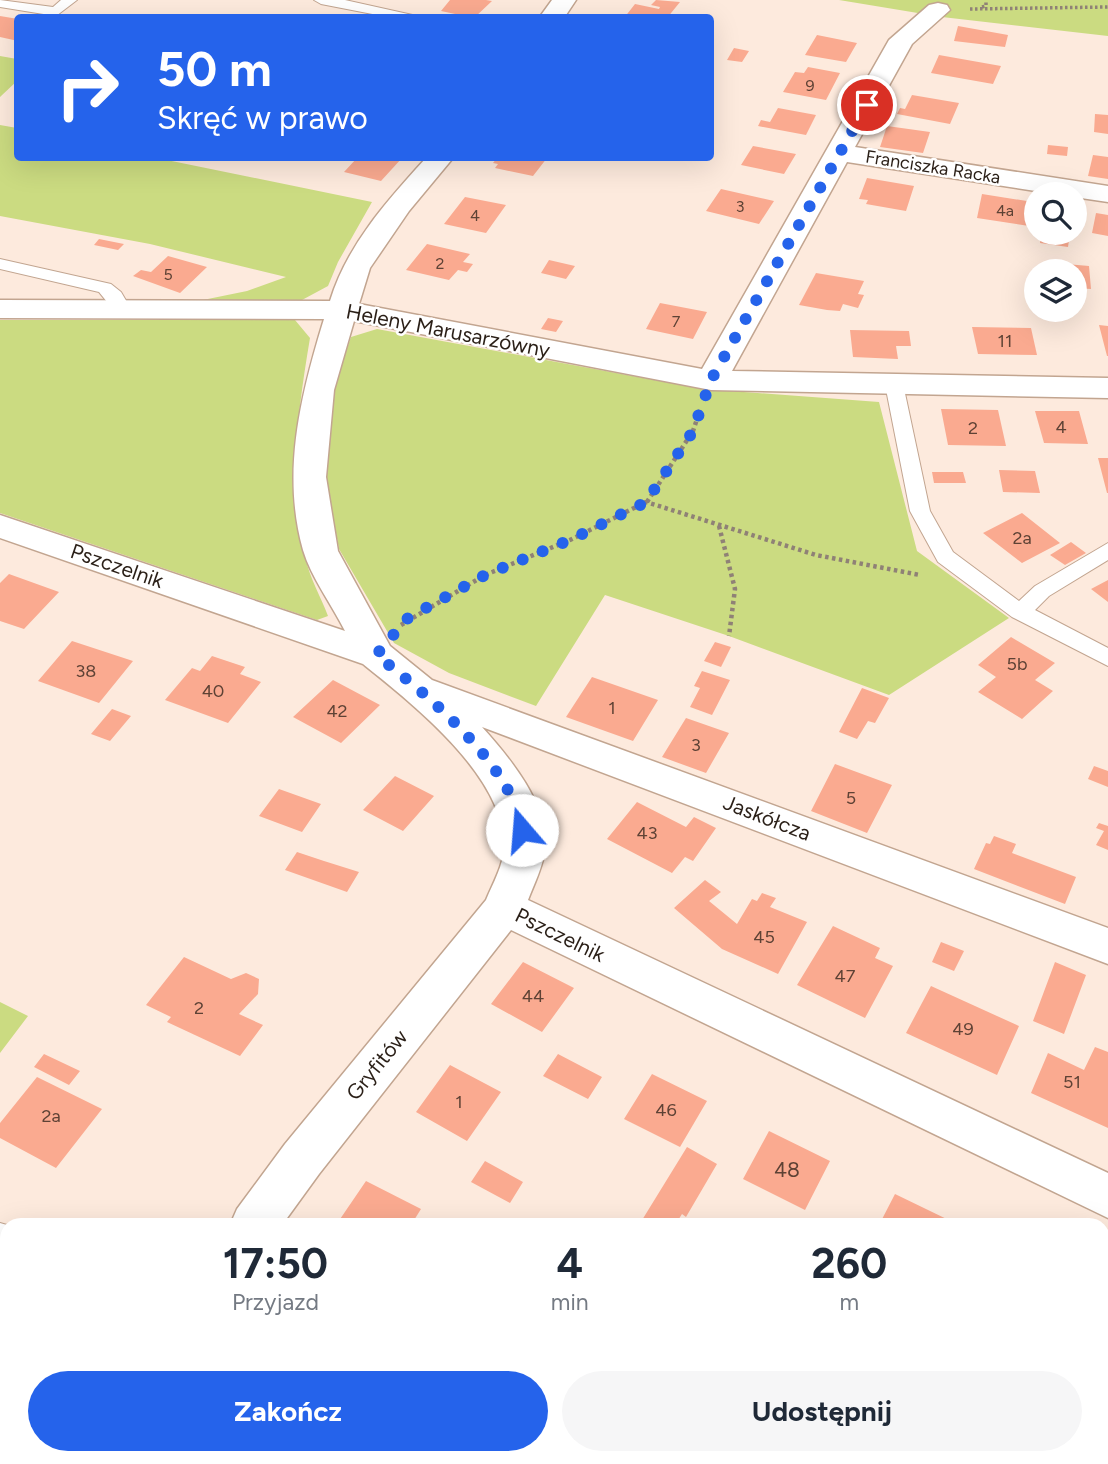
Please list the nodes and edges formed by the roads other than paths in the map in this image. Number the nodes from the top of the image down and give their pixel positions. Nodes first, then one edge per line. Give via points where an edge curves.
1 (71, 0) edge
2 (321, 0) edge
3 (0, 3) edge
4 (938, 10) road end
5 (397, 14) edge
6 (841, 152) junction
7 (437, 161) edge
8 (1108, 194) edge
9 (0, 264) edge
10 (0, 309) edge
11 (122, 309) junction
12 (342, 310) junction
13 (711, 380) junction
14 (894, 384) junction
15 (1108, 388) edge
16 (0, 526) edge
17 (1108, 550) edge
18 (1020, 612) junction
19 (376, 655) junction
20 (1108, 658) edge
21 (425, 691) junction
22 (503, 908) junction
23 (1108, 946) edge
24 (1108, 1196) edge
25 (259, 1218) edge

1 - 3 lane via 56,12
2 - 5 lane
4 - 6 street, Franciszka Racka via 902,40
6 - 8 street, Franciszka Racka
6 - 13 street, Franciszka Racka
7 - 12 street via 399,205 355,268
9 - 11 lane via 106,288
10 - 11 street, Heleny Marusarzówny
11 - 12 street, Heleny Marusarzówny
12 - 13 street, Heleny Marusarzówny
12 - 19 street via 318,390 309,478 321,551
13 - 14 street, Heleny Marusarzówny
14 - 15 street, Heleny Marusarzówny
14 - 18 lane via 920,511 945,557
16 - 19 street, Pszczelnik
17 - 18 lane via 1042,591
18 - 20 lane
19 - 21 street, Pszczelnik
21 - 22 street, Pszczelnik via 498,777 520,813 525,847
21 - 23 street, Jaskółcza
22 - 24 street, Pszczelnik
22 - 25 street, Gryfitów

